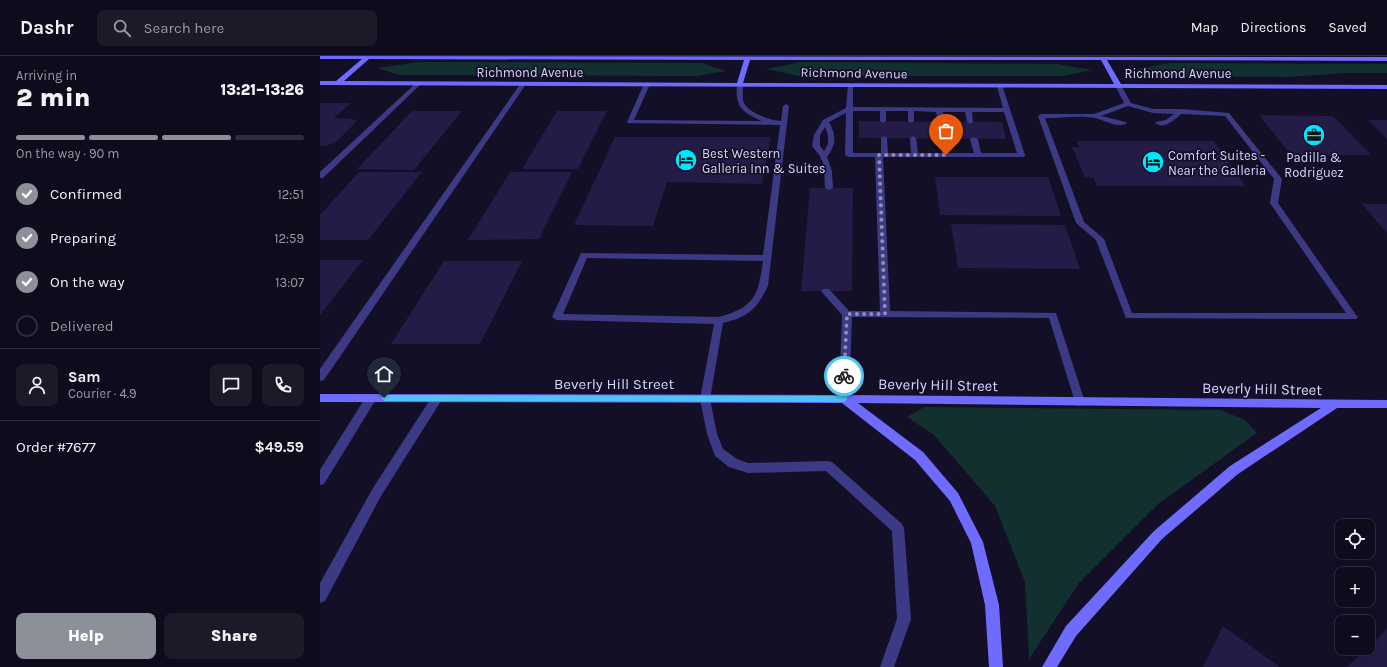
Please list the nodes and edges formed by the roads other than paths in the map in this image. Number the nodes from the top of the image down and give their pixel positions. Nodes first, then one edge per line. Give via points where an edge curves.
1 (343, 56) edge
2 (320, 57) edge
3 (368, 57) edge
4 (501, 57) edge
5 (551, 57) edge
6 (595, 57) edge
7 (786, 57) edge
8 (879, 57) edge
9 (1018, 57) edge
10 (1072, 57) edge
11 (1131, 57) edge
12 (747, 58) junction
13 (1235, 58) edge
14 (1361, 58) edge
15 (1103, 59) junction
16 (1387, 59) edge
17 (320, 83) edge
18 (338, 83) junction
19 (418, 84) junction
20 (523, 84) junction
21 (647, 84) junction
22 (740, 84) junction
23 (850, 85) junction
24 (1118, 85) junction
25 (1000, 86) junction
26 (1387, 87) edge
27 (1128, 104) junction
28 (786, 106) dead end
29 (849, 109) junction
30 (883, 109) junction
31 (910, 109) junction
32 (939, 110) junction
33 (968, 110) junction
34 (1007, 110) junction
35 (1181, 111) junction
36 (1095, 116) junction
37 (825, 121) junction
38 (883, 121) dead end
39 (911, 121) dead end
40 (941, 121) dead end
41 (970, 122) dead end
42 (772, 123) junction
43 (783, 123) junction
44 (1124, 123) dead end
45 (1158, 123) dead end
46 (884, 138) dead end
47 (913, 138) dead end
48 (943, 138) dead end
49 (974, 138) dead end
50 (824, 155) junction
51 (882, 155) junction
52 (915, 155) junction
53 (946, 155) junction
54 (978, 155) junction
55 (320, 176) edge
56 (829, 188) dead end
57 (766, 258) junction
58 (826, 291) dead end
59 (847, 314) junction
60 (885, 314) junction
61 (719, 321) junction
62 (320, 377) edge
63 (320, 398) edge
64 (371, 398) junction
65 (437, 398) junction
66 (704, 399) junction
67 (844, 399) junction
68 (1080, 402) junction
69 (1335, 404) junction
70 (1387, 404) edge
71 (320, 480) edge
72 (320, 596) edge
73 (887, 667) edge
74 (996, 667) edge
75 (1049, 667) edge

1 - 2 main road, Richmond Avenue
1 - 3 main road, Richmond Avenue
3 - 4 main road, Richmond Avenue
3 - 18 main road
4 - 5 main road, Richmond Avenue
5 - 6 main road, Richmond Avenue
6 - 12 main road, Richmond Avenue
7 - 8 main road, Richmond Avenue
7 - 12 main road, Richmond Avenue
8 - 9 main road, Richmond Avenue
9 - 10 main road, Richmond Avenue
10 - 15 main road, Richmond Avenue
11 - 13 main road, Richmond Avenue
11 - 15 main road, Richmond Avenue
12 - 22 main road
13 - 14 main road, Richmond Avenue
14 - 16 main road, Richmond Avenue
15 - 24 main road
17 - 18 main road, Richmond Avenue
18 - 19 main road, Richmond Avenue
19 - 20 main road, Richmond Avenue
19 - 55 lane
20 - 21 main road, Richmond Avenue
20 - 62 lane
21 - 22 main road, Richmond Avenue
21 - 42 lane via 630,122
22 - 23 main road, Richmond Avenue
22 - 42 lane via 738,98 741,106
23 - 25 main road, Richmond Avenue
23 - 29 lane
24 - 25 main road, Richmond Avenue
24 - 26 main road, Richmond Avenue
24 - 27 lane
25 - 34 lane
27 - 35 lane via 1153,111
27 - 36 lane
28 - 43 lane
29 - 30 lane
29 - 37 lane
29 - 51 lane via 849,154
30 - 31 lane
30 - 38 lane
31 - 32 lane
31 - 39 lane
32 - 33 lane
32 - 40 lane
33 - 34 lane
33 - 41 lane
34 - 54 lane via 1021,155
35 - 36 lane via 1227,114 1278,179 1274,203 1352,317 1129,316 1100,239 1080,223 1041,116
35 - 45 lane via 1168,122
36 - 44 lane via 1110,122
37 - 50 lane via 833,134 831,147
37 - 50 lane via 817,135 816,146
42 - 43 lane
43 - 57 lane
46 - 51 lane
47 - 52 lane
48 - 53 lane
49 - 54 lane
50 - 56 lane via 830,172
51 - 52 lane
51 - 60 lane
52 - 53 lane
53 - 54 lane
57 - 61 lane via 764,286 756,304 744,314
57 - 61 lane via 584,255 557,317
58 - 59 lane
59 - 60 lane
59 - 67 lane
60 - 68 lane via 1053,315
61 - 66 lane
63 - 64 main road, Beverly Hill Street
64 - 65 main road, Beverly Hill Street
64 - 71 lane
65 - 66 main road, Beverly Hill Street
65 - 72 lane via 376,492
66 - 67 main road, Beverly Hill Street
66 - 73 lane via 719,452 733,463 748,468 828,466 898,528 904,619
67 - 68 main road, Beverly Hill Street
67 - 74 main road via 919,456 954,497 977,542 992,605
68 - 69 main road, Beverly Hill Street
69 - 70 main road, Beverly Hill Street
69 - 75 main road via 1234,470 1158,535 1071,631

